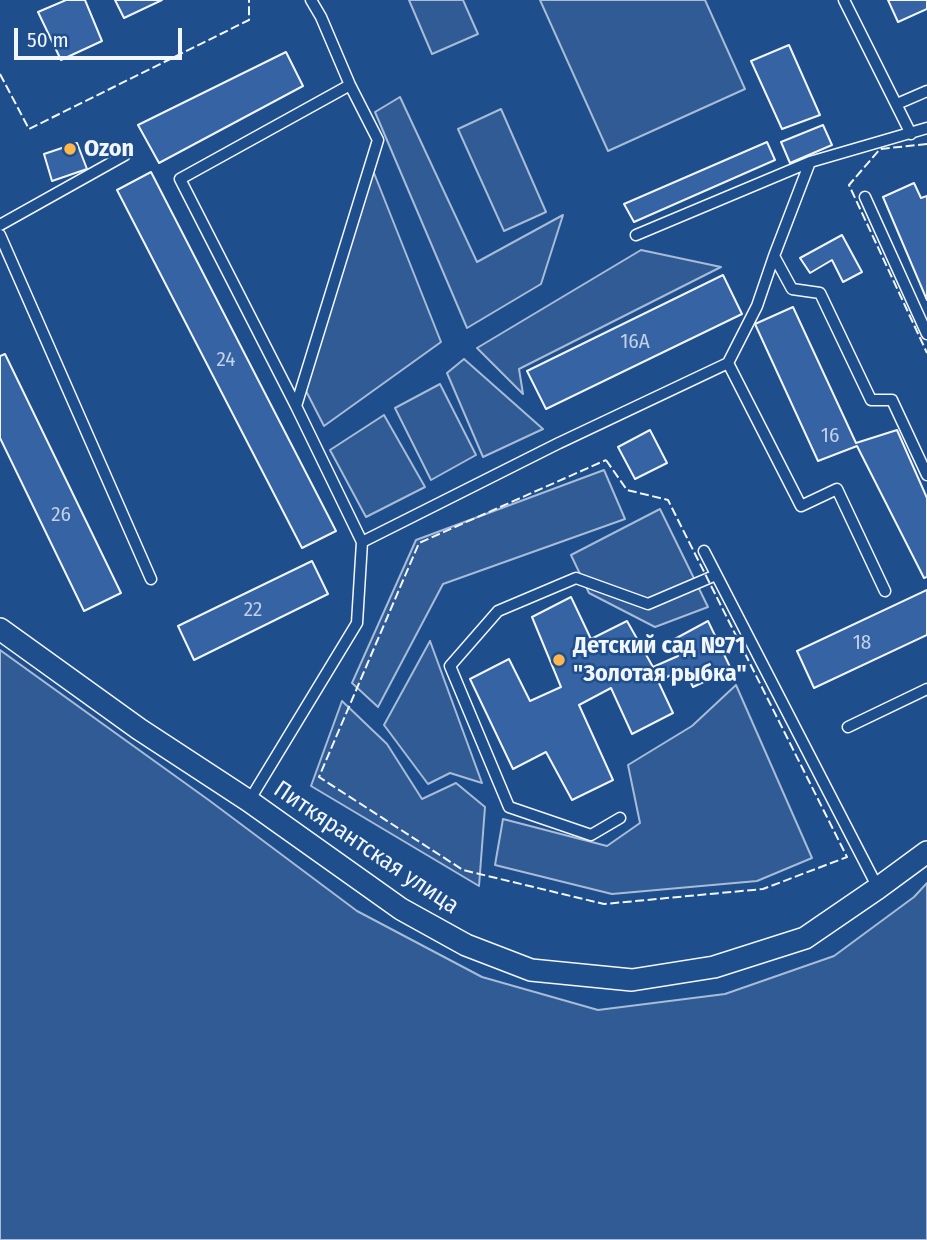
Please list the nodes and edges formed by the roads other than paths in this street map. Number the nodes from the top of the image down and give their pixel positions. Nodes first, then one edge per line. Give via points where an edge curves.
1 (311, 0) edge
2 (844, 0) edge
3 (350, 85) junction
4 (927, 91) edge
5 (897, 104) junction
6 (927, 128) edge
7 (911, 134) junction
8 (125, 155) dead end
9 (810, 162) junction
10 (865, 197) dead end
11 (0, 225) edge
12 (0, 234) edge
13 (636, 235) dead end
14 (774, 256) junction
15 (927, 334) edge
16 (728, 363) junction
17 (296, 406) junction
18 (927, 475) edge
19 (362, 542) junction
20 (704, 551) dead end
21 (716, 575) junction
22 (151, 579) dead end
23 (885, 591) dead end
24 (0, 629) edge
25 (927, 689) edge
26 (848, 727) dead end
27 (248, 801) junction
28 (620, 818) dead end
29 (927, 852) edge
30 (878, 888) junction

1 - 3 lane
2 - 5 lane
3 - 17 lane via 378,140
3 - 17 lane via 180,178
4 - 5 lane
5 - 7 lane
6 - 7 lane
7 - 9 lane
8 - 11 lane
9 - 13 lane
9 - 14 lane
10 - 15 lane
12 - 22 lane
14 - 16 lane via 757,306
14 - 18 lane via 792,289 820,293 870,400 892,400
16 - 19 lane
16 - 23 lane via 801,506 837,489
17 - 19 lane
19 - 27 lane via 357,623
20 - 21 lane
21 - 28 lane via 648,604 576,578 498,611 450,666 509,807 591,835
21 - 30 lane
24 - 27 street, Питкярантская улица
25 - 26 lane
27 - 30 street, Питкярантская улица via 401,909 466,945 531,970 632,981 714,967 805,938
29 - 30 street, Питкярантская улица

